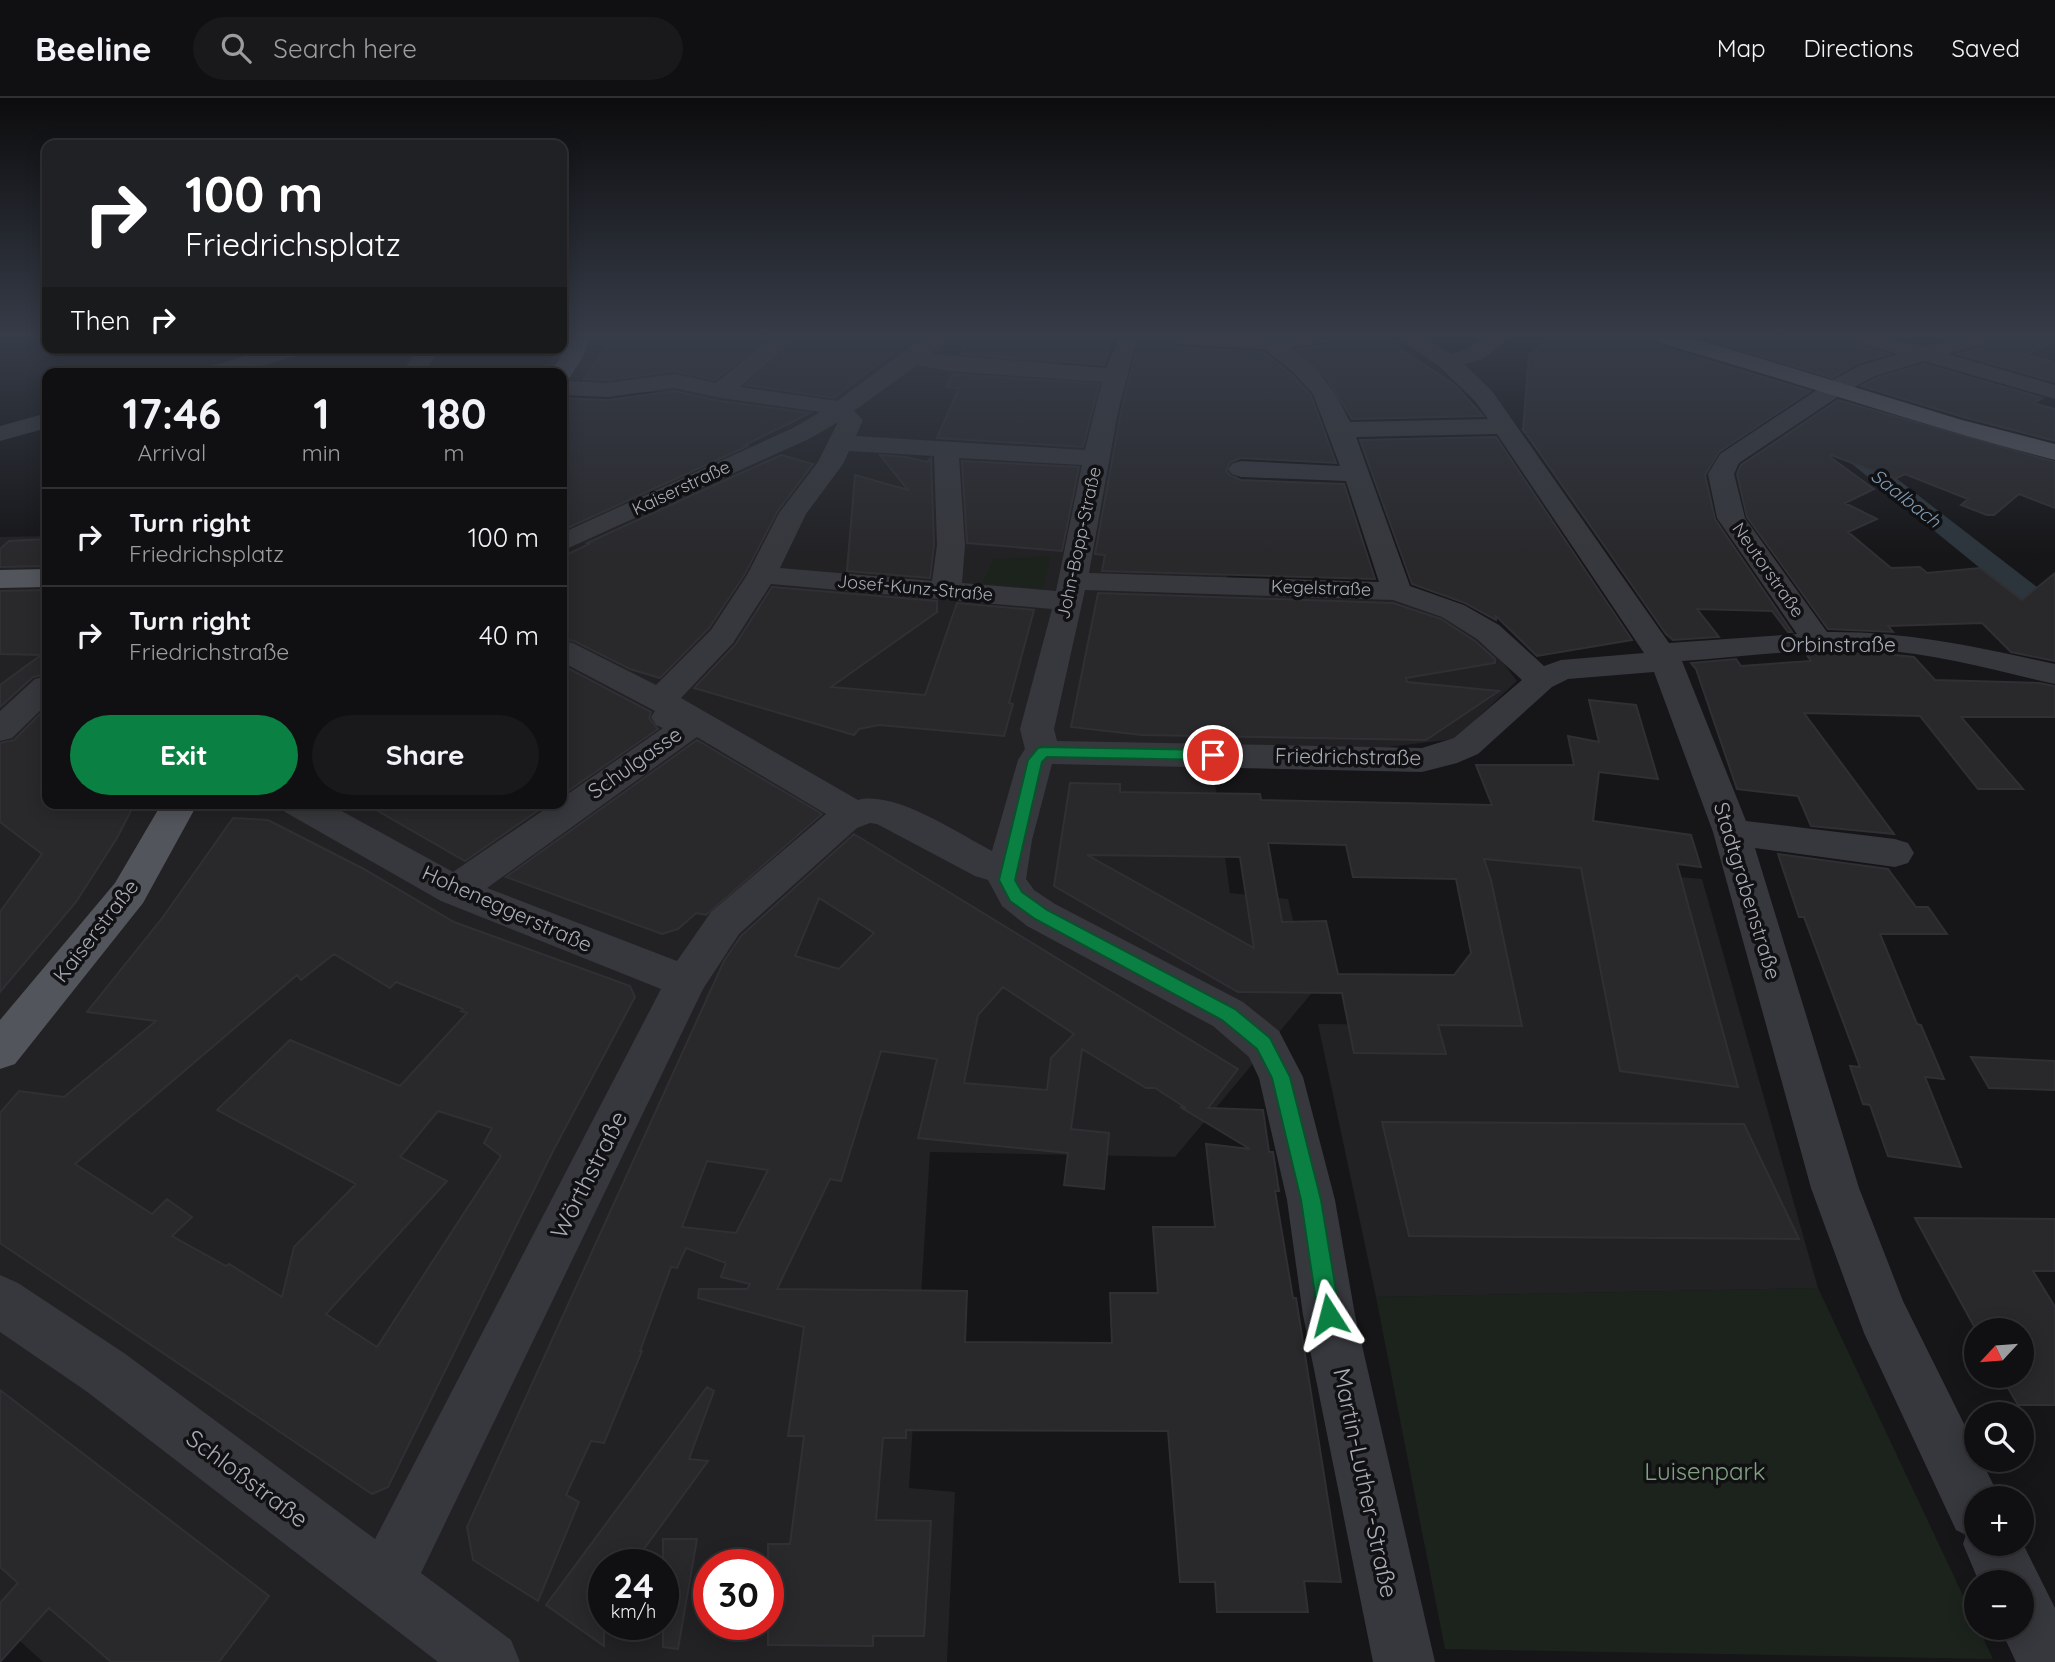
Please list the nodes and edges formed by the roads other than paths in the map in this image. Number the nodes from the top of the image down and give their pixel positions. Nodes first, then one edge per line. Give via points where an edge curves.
1 (835, 410) edge
2 (841, 410) edge
3 (1107, 410) edge
4 (1332, 410) edge
5 (1494, 410) edge
6 (1805, 410) edge
7 (1908, 410) edge
8 (838, 412) junction
9 (42, 421) edge
10 (1505, 426) junction
11 (1341, 430) junction
12 (0, 434) edge
13 (946, 449) junction
14 (2055, 452) edge
15 (835, 453) junction
16 (1096, 458) junction
17 (1241, 469) dead end
18 (1354, 474) junction
19 (567, 541) edge
20 (762, 575) junction
21 (42, 578) edge
22 (0, 579) edge
23 (946, 591) junction
24 (1070, 591) junction
25 (1397, 591) junction
26 (1818, 642) junction
27 (567, 653) edge
28 (1663, 657) junction
29 (2055, 674) edge
30 (1541, 680) junction
31 (42, 691) edge
32 (667, 706) junction
33 (0, 730) edge
34 (1043, 752) junction
35 (177, 809) edge
36 (309, 809) edge
37 (853, 814) junction
38 (1731, 832) junction
39 (1895, 853) dead end
40 (1008, 870) junction
41 (455, 891) junction
42 (687, 980) junction
43 (0, 1051) edge
44 (0, 1301) edge
45 (1964, 1486) edge
46 (384, 1583) junction
47 (2034, 1631) edge
48 (489, 1662) edge
49 (1404, 1662) edge
50 (2049, 1662) edge

1 - 8 street
2 - 8 street, Kaiserstraße
3 - 16 street, John-Bopp-Straße
4 - 11 street
5 - 10 street, Stadtgrabenstraße
6 - 26 street, Neutorstraße via 1729,459 1721,474 1731,518
7 - 14 main road
8 - 15 street via 851,419
8 - 19 street, Kaiserstraße via 802,433
9 - 12 street
10 - 11 street
10 - 28 street, Stadtgrabenstraße
11 - 18 street
13 - 15 street
13 - 16 street
13 - 23 street via 951,545
15 - 20 street via 793,513
16 - 24 street, John-Bopp-Straße
17 - 18 street
18 - 25 street
20 - 23 street, Josef-Kunz-Straße
20 - 32 street
21 - 22 main road
23 - 24 street, Josef-Kunz-Straße
24 - 25 street, Kegelstraße
24 - 34 street, John-Bopp-Straße via 1037,729
25 - 30 street, Kegelstraße via 1453,611 1488,632
26 - 28 street, Orbinstraße
26 - 29 street, Orbinstraße via 1876,641 1945,650
27 - 32 street
28 - 30 street, Friedrichstraße via 1561,670
28 - 38 street, Stadtgrabenstraße
30 - 34 street, Friedrichstraße via 1466,746 1422,760
31 - 33 street
32 - 37 street
32 - 41 street, Schulgasse via 668,717 688,727
34 - 40 street via 1035,760
35 - 43 main road, Kaiserstraße via 130,893
36 - 41 street, Hoheneggerstraße
37 - 40 street via 885,812 988,866
37 - 42 street, Wörthstraße via 724,923
38 - 39 street
38 - 45 street, Stadtgrabenstraße via 1835,1188 1882,1315
40 - 49 street, Martin-Luther-Straße via 1007,880 1016,896 1041,915 1228,1014 1264,1044 1281,1077 1311,1200 1329,1315
41 - 42 street, Hoheneggerstraße
42 - 46 street, Wörthstraße
44 - 46 street, Schloßstraße via 105,1371
46 - 48 street, Schloßstraße
47 - 50 street

